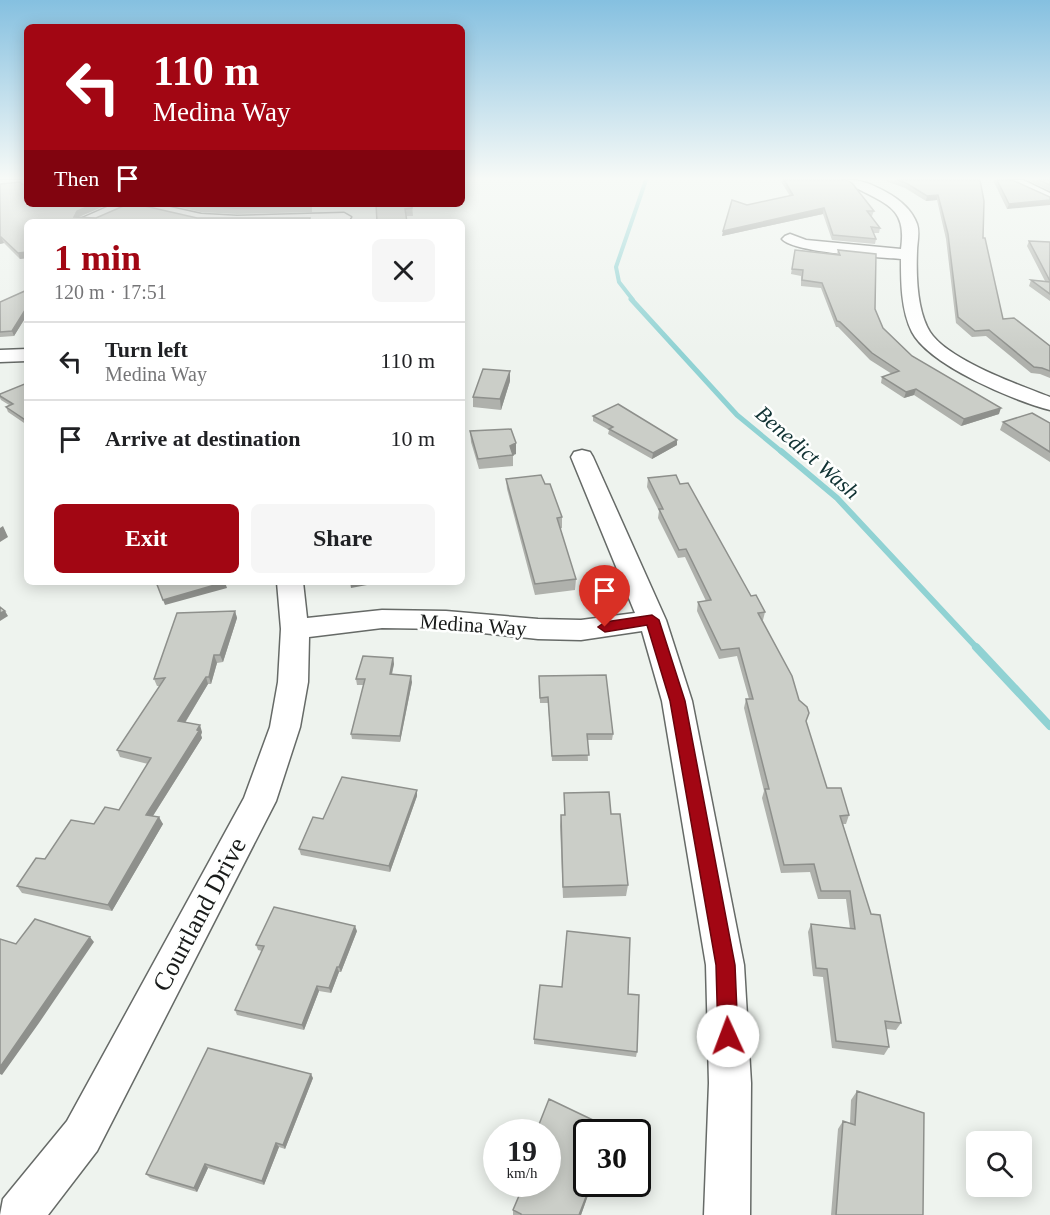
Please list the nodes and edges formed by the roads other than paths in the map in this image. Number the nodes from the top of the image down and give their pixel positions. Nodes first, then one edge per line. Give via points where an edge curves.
1 (910, 237) edge
2 (790, 239) dead end
3 (909, 255) junction
4 (24, 355) edge
5 (0, 356) edge
6 (1050, 404) edge
7 (582, 458) dead end
8 (290, 585) edge
9 (652, 620) junction
10 (295, 629) junction
11 (19, 1215) edge
12 (727, 1215) edge

1 - 3 street
2 - 3 street via 804,244
3 - 6 street via 915,318 925,338 955,361
4 - 5 street
7 - 9 street
8 - 10 street, Courtland Drive
9 - 10 street, Medina Way via 581,630 446,620 393,620
9 - 12 street via 677,701 725,965 730,1083
10 - 11 street, Courtland Drive via 293,682 285,727 259,801 82,1136

